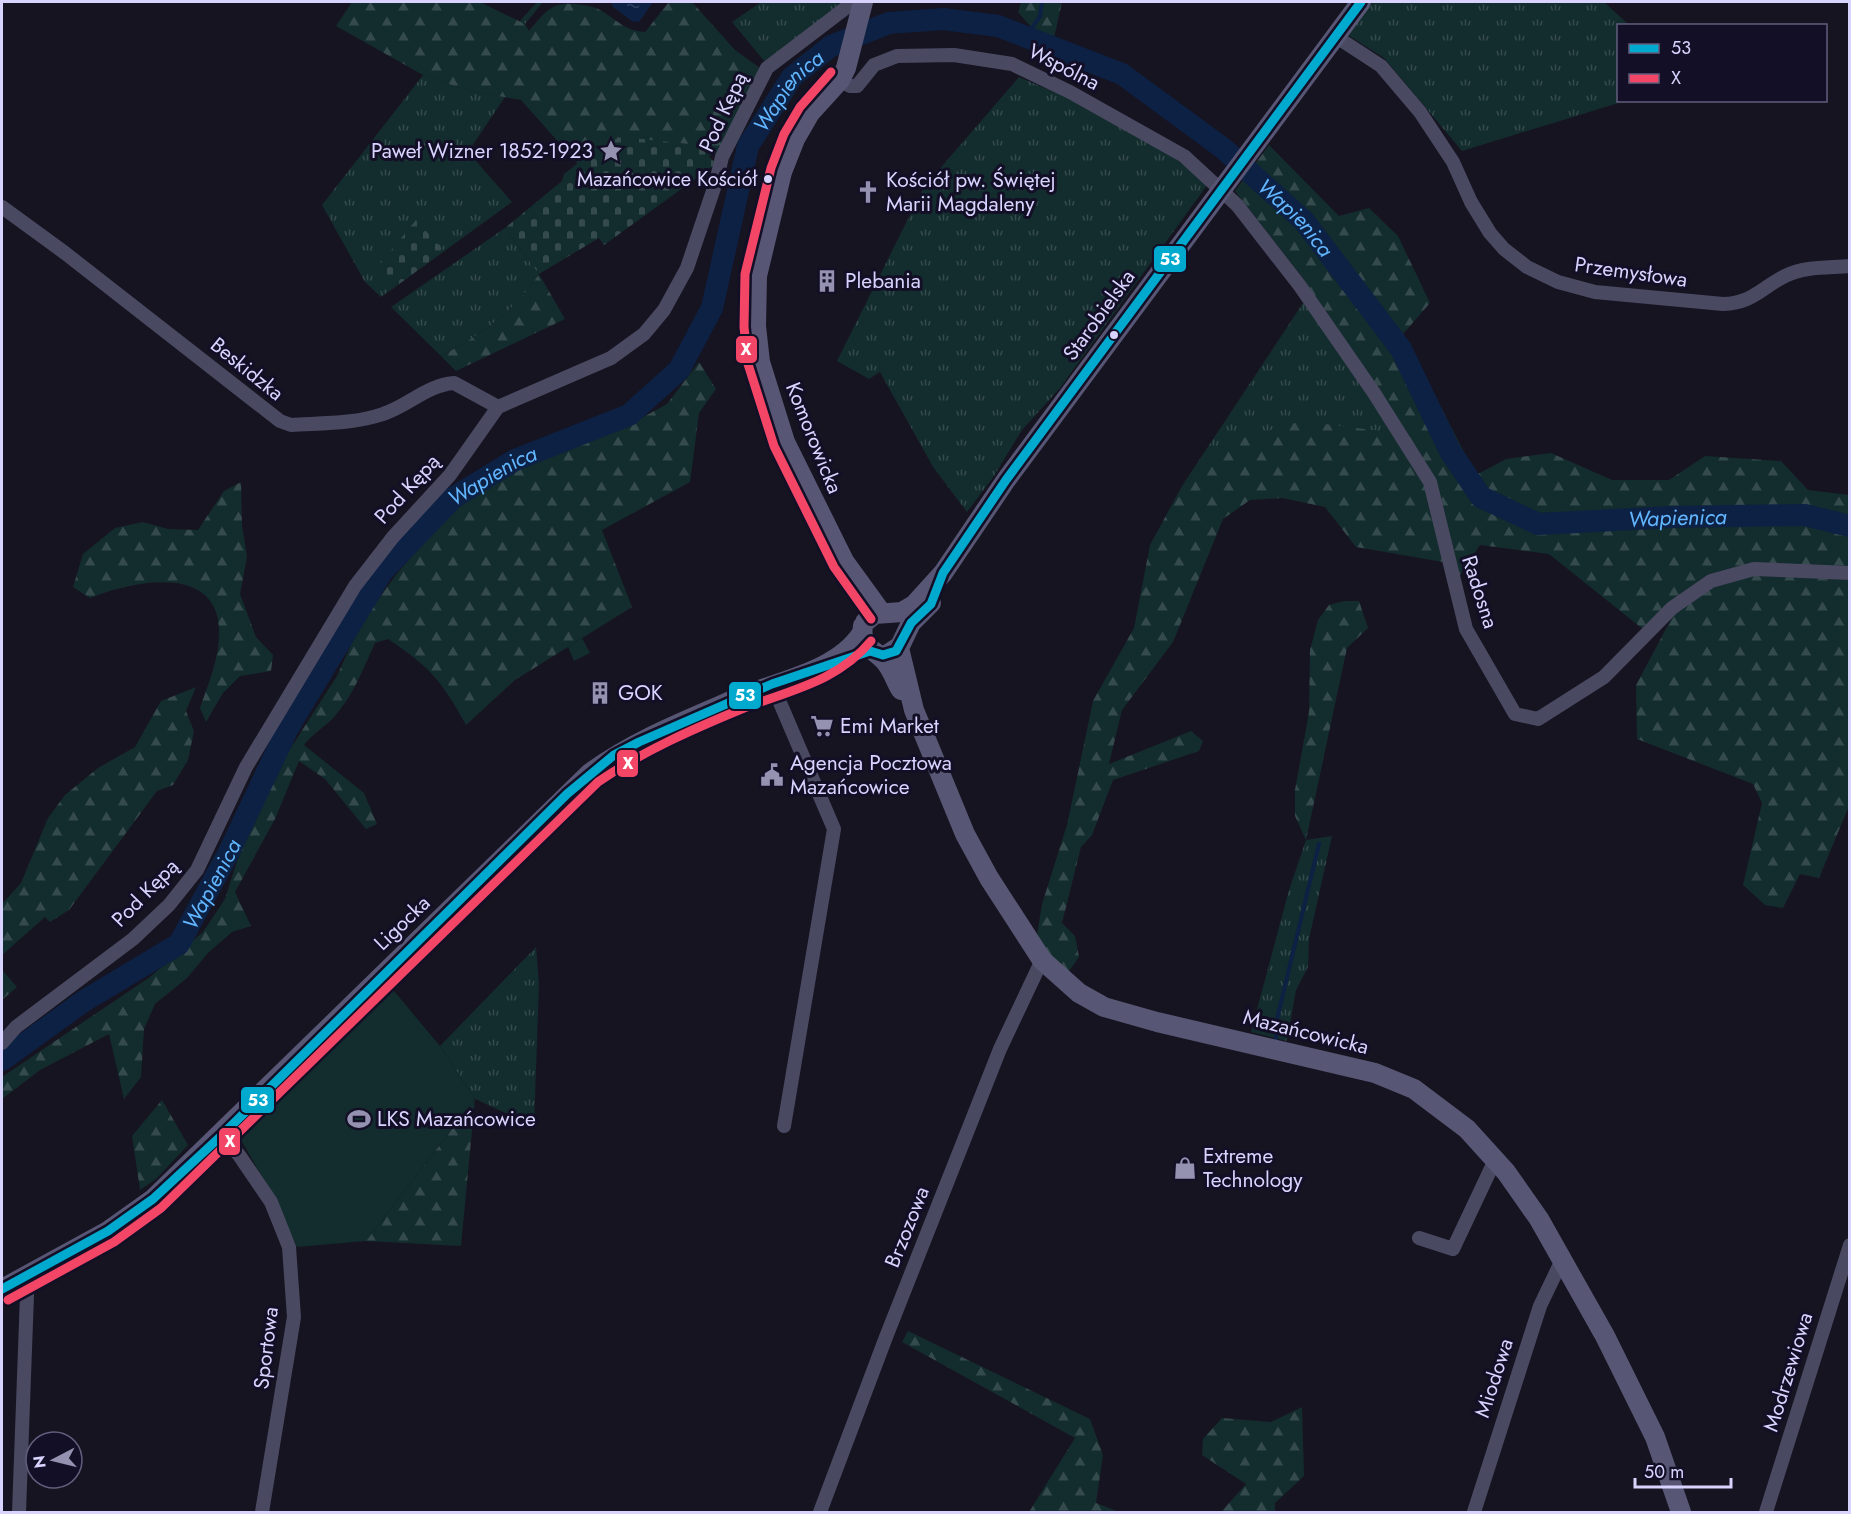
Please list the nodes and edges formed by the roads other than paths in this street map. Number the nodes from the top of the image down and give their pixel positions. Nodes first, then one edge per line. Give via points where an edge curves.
1 (1361, 2) edge
2 (861, 6) edge
3 (1335, 36) junction
4 (840, 80) junction
5 (1225, 185) junction
6 (2, 207) edge
7 (1850, 266) edge
8 (498, 407) junction
9 (943, 573) junction
10 (1850, 573) edge
11 (874, 631) junction
12 (902, 641) junction
13 (771, 684) junction
14 (914, 710) junction
15 (1042, 960) junction
16 (2, 1042) edge
17 (784, 1126) dead end
18 (221, 1136) junction
19 (1495, 1160) junction
20 (1419, 1238) dead end
21 (1850, 1245) edge
22 (1562, 1260) junction
23 (24, 1277) junction
24 (2, 1289) edge
25 (19, 1512) edge
26 (262, 1512) edge
27 (820, 1512) edge
28 (1474, 1512) edge
29 (1681, 1512) edge
30 (1766, 1512) edge

1 - 3 street, Starobielska
2 - 4 street, Komorowicka via 851,55
2 - 8 street, Pod Kępą via 847,7 767,68 722,157 687,268 664,310 644,334 610,358
3 - 5 street, Starobielska
3 - 7 street, Przemysłowa via 1381,66 1420,112 1453,162 1490,233 1504,249 1542,276 1595,292 1723,304 1754,297 1785,276 1806,269
4 - 5 street, Wspólna via 857,86 874,64 897,56 954,55 1012,64 1184,156
4 - 11 street, Komorowicka via 810,113 795,139 772,210 755,299 760,362 769,398 785,442
5 - 9 street, Starobielska via 1006,480
5 - 10 street, Radosna via 1374,393 1430,482 1466,629 1515,714 1538,719 1604,677 1672,608 1711,581 1754,569
6 - 8 street, Beskidzka via 280,422 291,425 373,417 432,388 454,383
8 - 16 street, Pod Kępą via 450,475 355,586 246,767 190,879 133,939 16,1027
9 - 11 street via 914,605
9 - 12 street via 931,604 911,622
11 - 12 street via 890,654
11 - 12 street, Mazańcowicka via 901,621
11 - 13 street, Ligocka via 822,666
11 - 14 street via 886,662
12 - 14 street, Mazańcowicka
13 - 17 street via 834,829
13 - 18 street, Ligocka via 639,742 590,773
14 - 15 street, Mazańcowicka via 965,834
15 - 19 street, Mazańcowicka via 1078,993 1104,1007 1336,1062 1414,1089 1467,1129
15 - 27 street, Brzozowa via 996,1060
18 - 23 street, Ligocka via 130,1216
18 - 26 street, Sportowa via 239,1155 270,1202 289,1247 294,1317
19 - 20 street via 1453,1249
19 - 22 street, Mazańcowicka via 1539,1219
21 - 30 street, Modrzewiowa
22 - 28 street, Miodowa via 1540,1306
22 - 29 street, Mazańcowicka via 1655,1437
23 - 24 street, Ligocka
23 - 25 street via 27,1295

